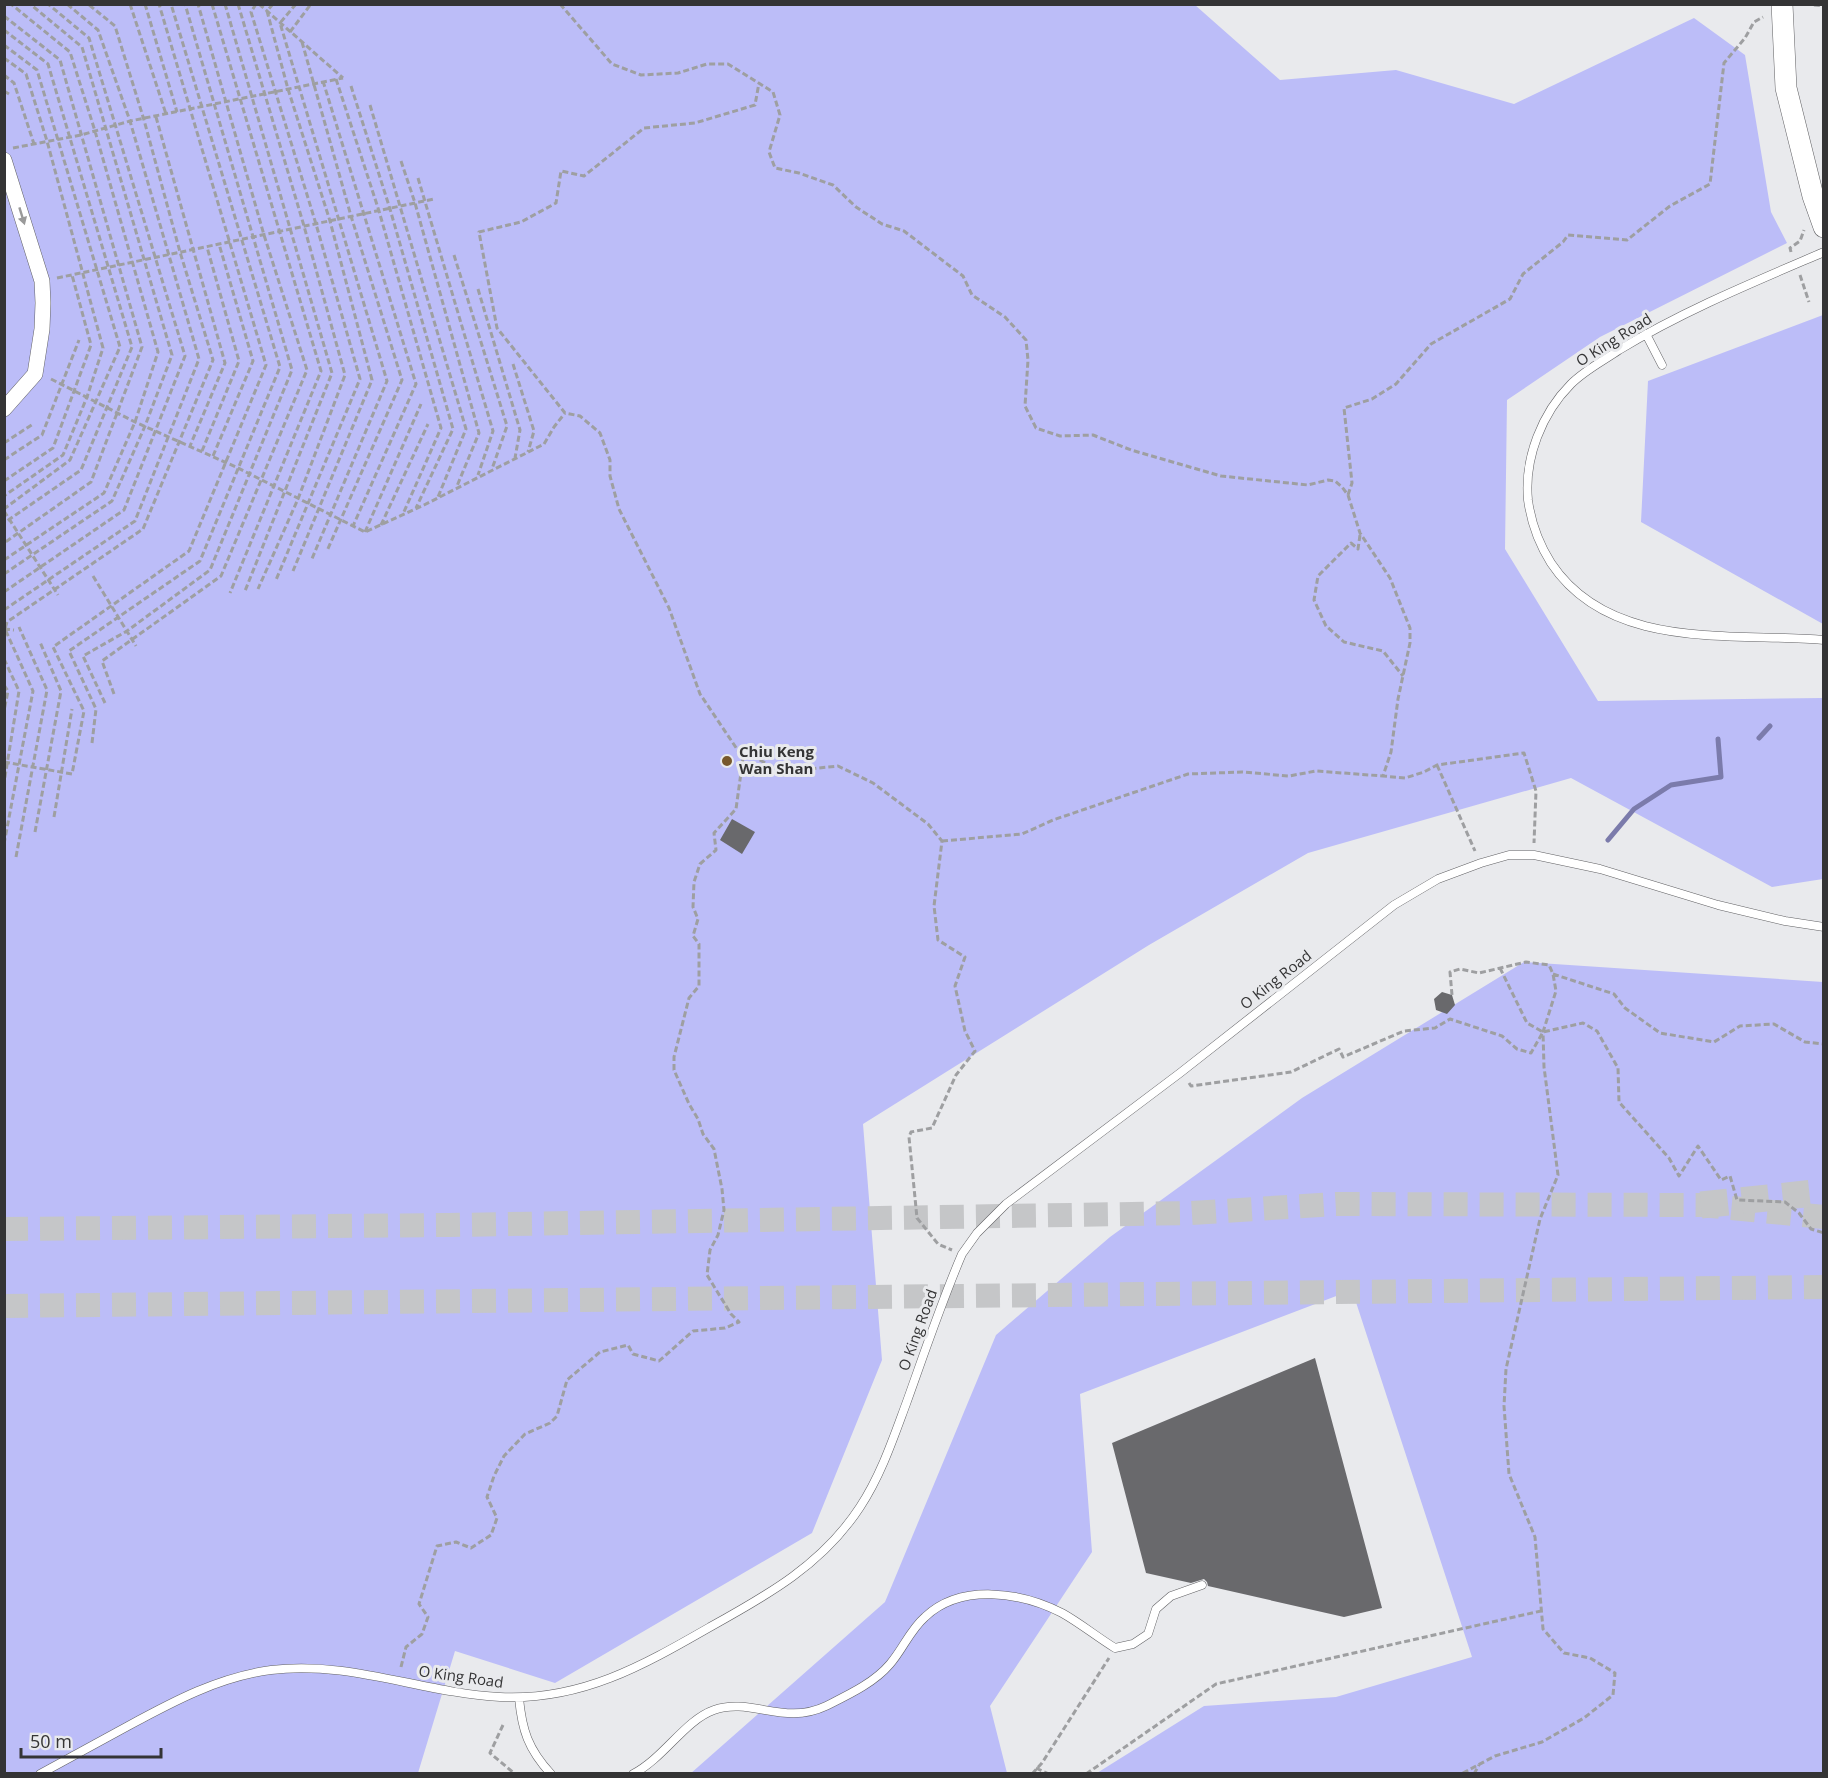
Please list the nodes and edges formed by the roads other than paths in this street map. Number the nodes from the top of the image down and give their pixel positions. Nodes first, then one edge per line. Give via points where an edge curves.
1 (1782, 4) edge
2 (4, 160) edge
3 (1824, 227) edge
4 (1824, 252) edge
5 (1646, 334) junction
6 (1662, 365) dead end
7 (4, 409) edge
8 (1824, 640) edge
9 (1824, 927) edge
10 (1202, 1585) dead end
11 (519, 1698) junction
12 (40, 1773) edge
13 (551, 1773) edge
14 (633, 1773) edge

1 - 3 main road via 1786,88
2 -> 7 street via 42,281 42,329 35,374
4 - 5 lane, O King Road
5 - 6 lane
5 - 8 lane, O King Road via 1572,384 1546,418 1533,450 1528,477 1531,517 1555,569 1592,603 1624,619 1678,632
9 - 11 lane, O King Road via 1718,905 1600,869 1534,855 1509,855 1438,879 1394,905 1006,1204 977,1233 962,1254 879,1473 851,1521 823,1553 760,1599 640,1666 585,1688
10 - 14 lane via 1171,1596 1156,1609 1148,1634 1133,1644 1115,1648 1049,1607 998,1595 961,1597 925,1616 878,1676 826,1706 796,1714 736,1706 714,1710
11 - 12 lane, O King Road via 467,1694 354,1673 273,1670 237,1677 183,1697
11 - 13 lane via 522,1724 531,1746

